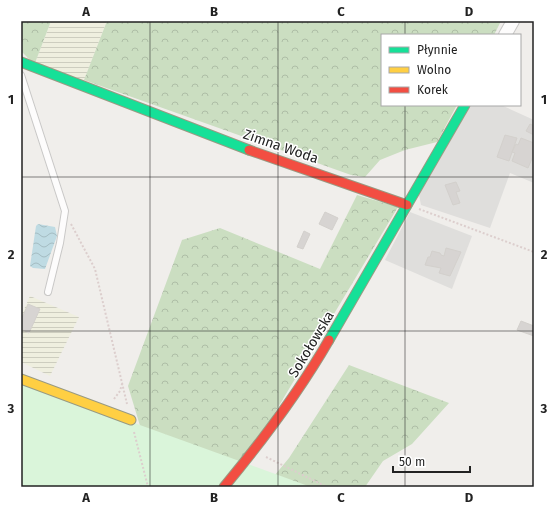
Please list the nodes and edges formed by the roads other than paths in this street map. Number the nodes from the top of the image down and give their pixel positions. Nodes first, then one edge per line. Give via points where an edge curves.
1 (513, 21) edge
2 (506, 34) edge
3 (21, 62) edge
4 (21, 75) edge
5 (464, 106) edge
6 (407, 205) junction
7 (48, 292) dead end
8 (21, 379) edge
9 (131, 420) road end
10 (224, 487) edge

1 - 2 street
3 - 6 street, Zimna Woda via 227,142
4 - 7 lane via 65,211
5 - 6 street, Sokołowska
6 - 10 street, Sokołowska via 293,400
8 - 9 street

